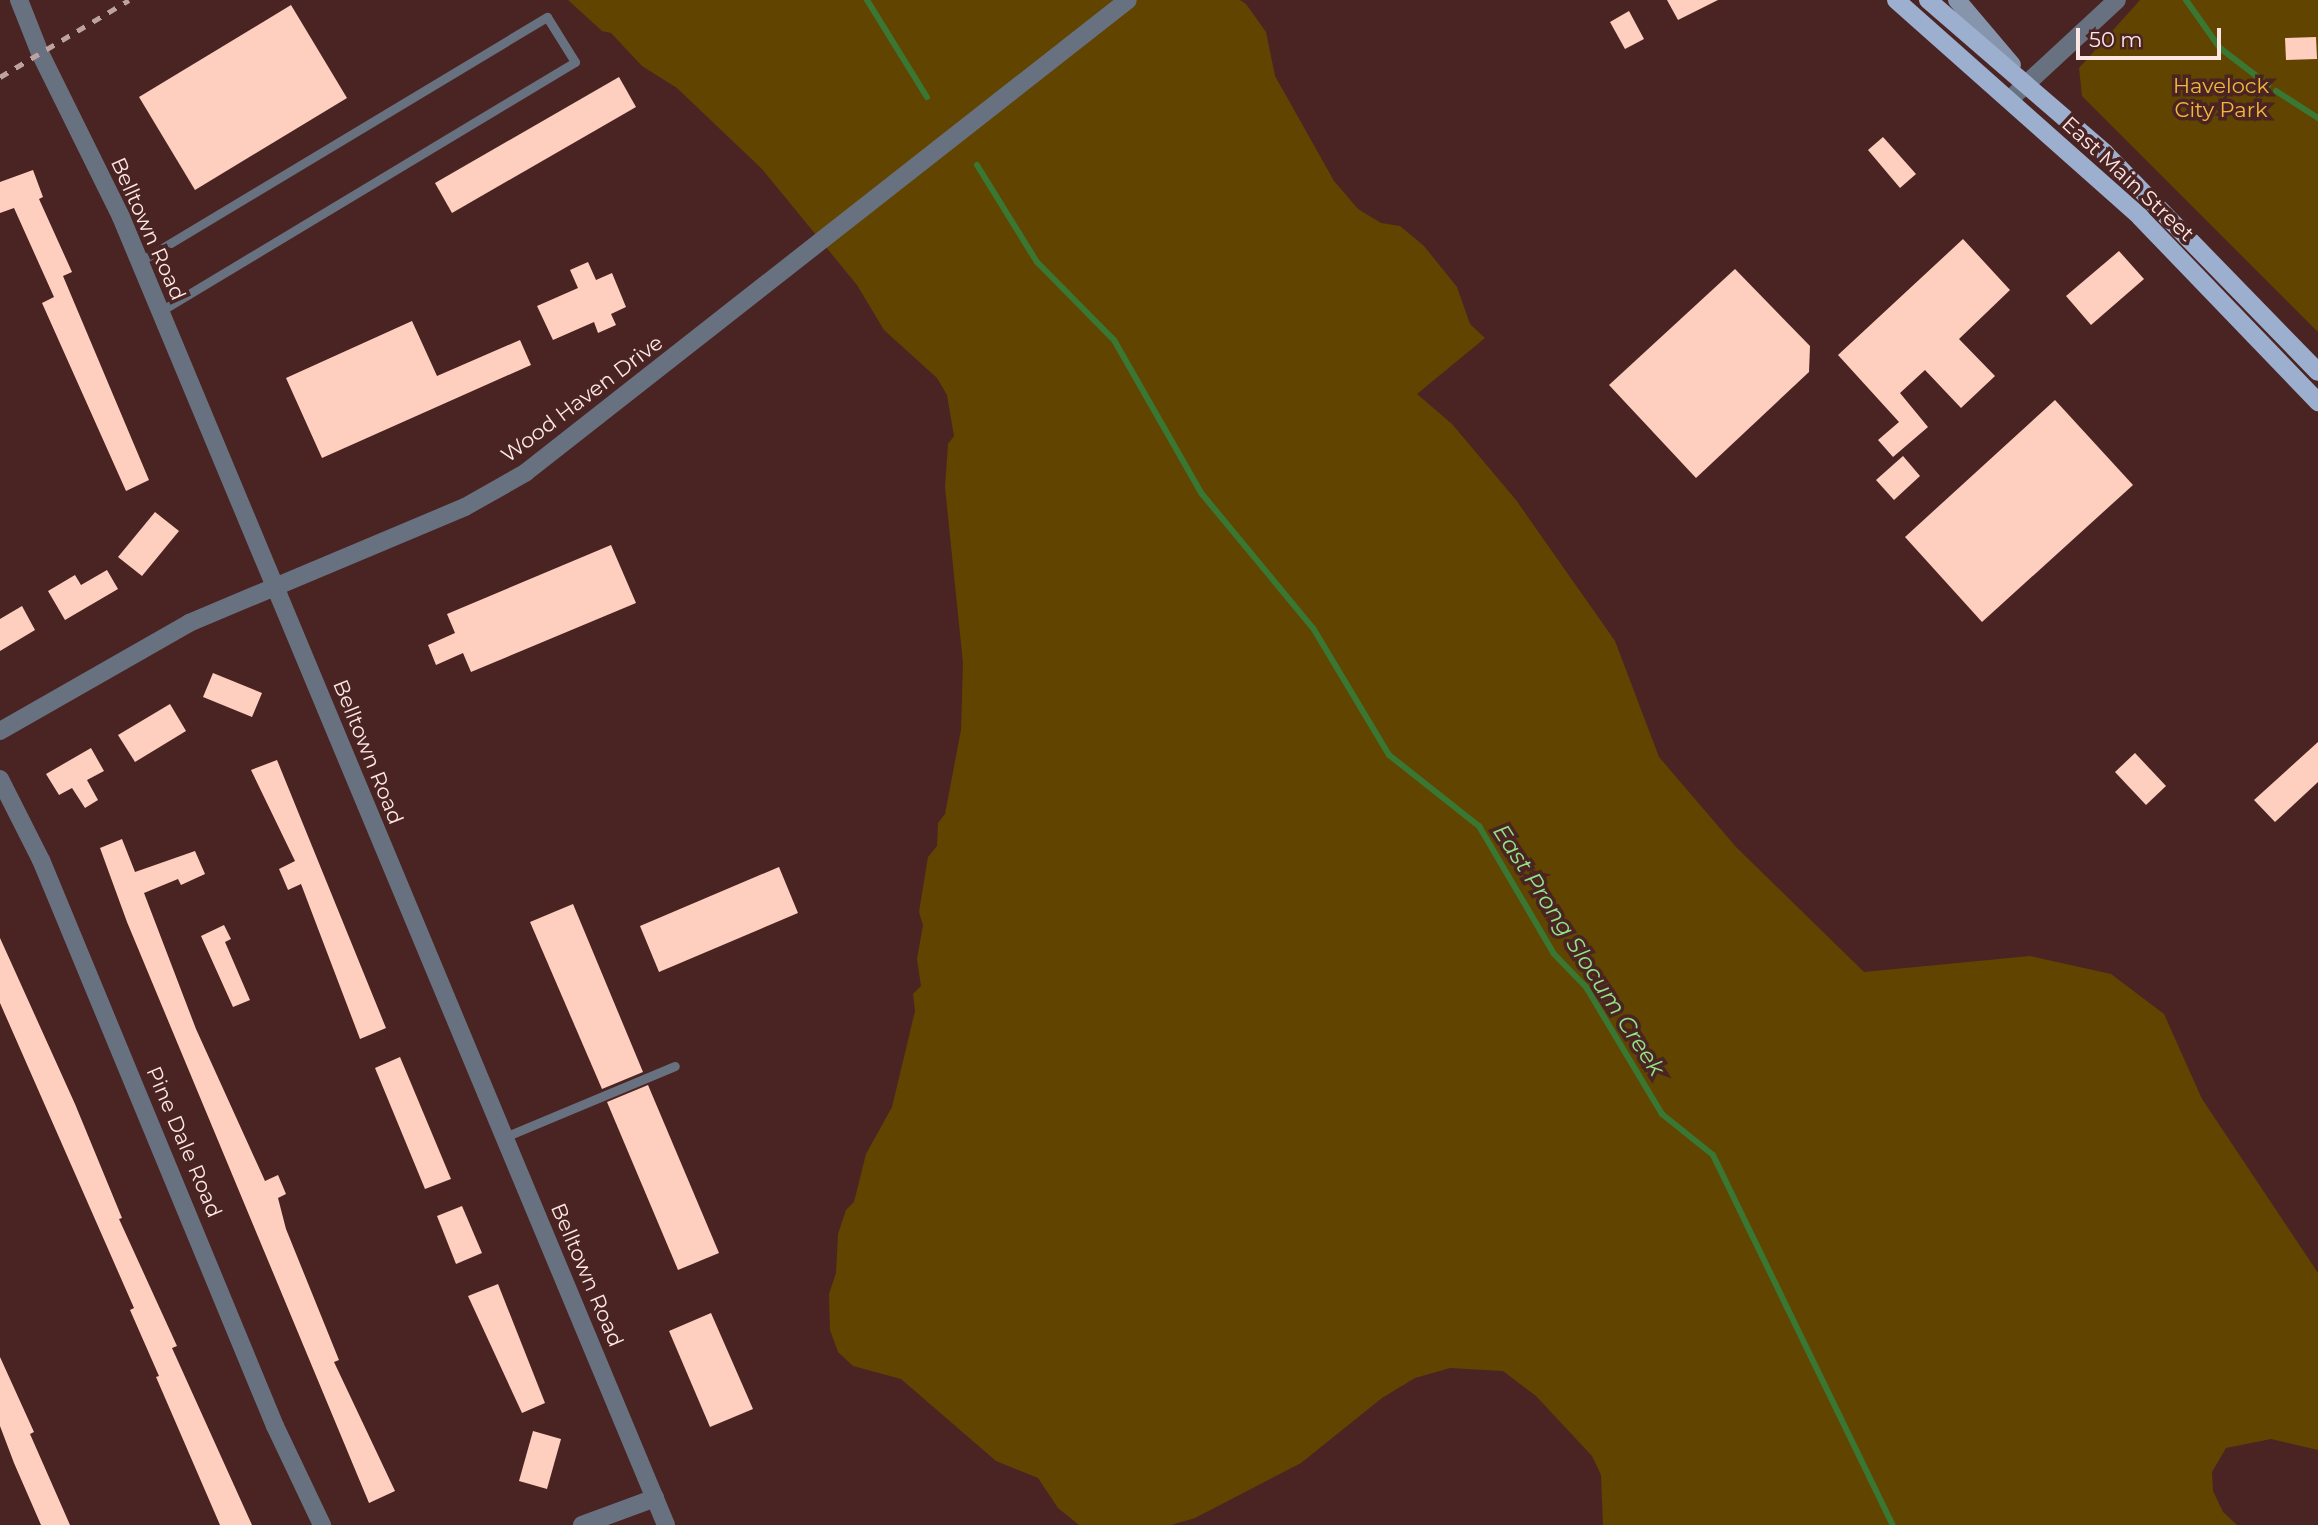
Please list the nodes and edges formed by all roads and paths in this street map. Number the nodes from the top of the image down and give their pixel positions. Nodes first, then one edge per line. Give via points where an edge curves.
1 (19, 0) edge
2 (1128, 0) edge
3 (1896, 0) edge
4 (1928, 0) edge
5 (1957, 0) edge
6 (2117, 0) edge
7 (2025, 81) junction
8 (2009, 100) junction
9 (139, 262) junction
10 (160, 311) junction
11 (2318, 372) edge
12 (2318, 402) edge
13 (275, 586) junction
14 (0, 731) edge
15 (0, 779) edge
16 (675, 1066) dead end
17 (505, 1137) junction
18 (655, 1498) junction
19 (322, 1525) edge
20 (582, 1525) edge
21 (666, 1525) edge

1 - 9 street, Belltown Road
2 - 13 street, Wood Haven Drive via 555,454 465,507
3 - 8 main road, East Main Street
4 - 7 main road, East Main Street
5 - 7 street
6 - 7 street
7 - 8 street
7 - 11 main road, East Main Street via 2184,230
8 - 12 main road, East Main Street via 2140,217
9 - 10 street, Belltown Road
9 - 10 lane via 547,17 575,62
10 - 13 street, Belltown Road
13 - 14 street, Wood Haven Drive via 152,643
13 - 17 street, Belltown Road
15 - 19 street, Pine Dale Road via 41,860 275,1426
16 - 17 lane
17 - 18 street, Belltown Road
18 - 20 street
18 - 21 street, Belltown Road

